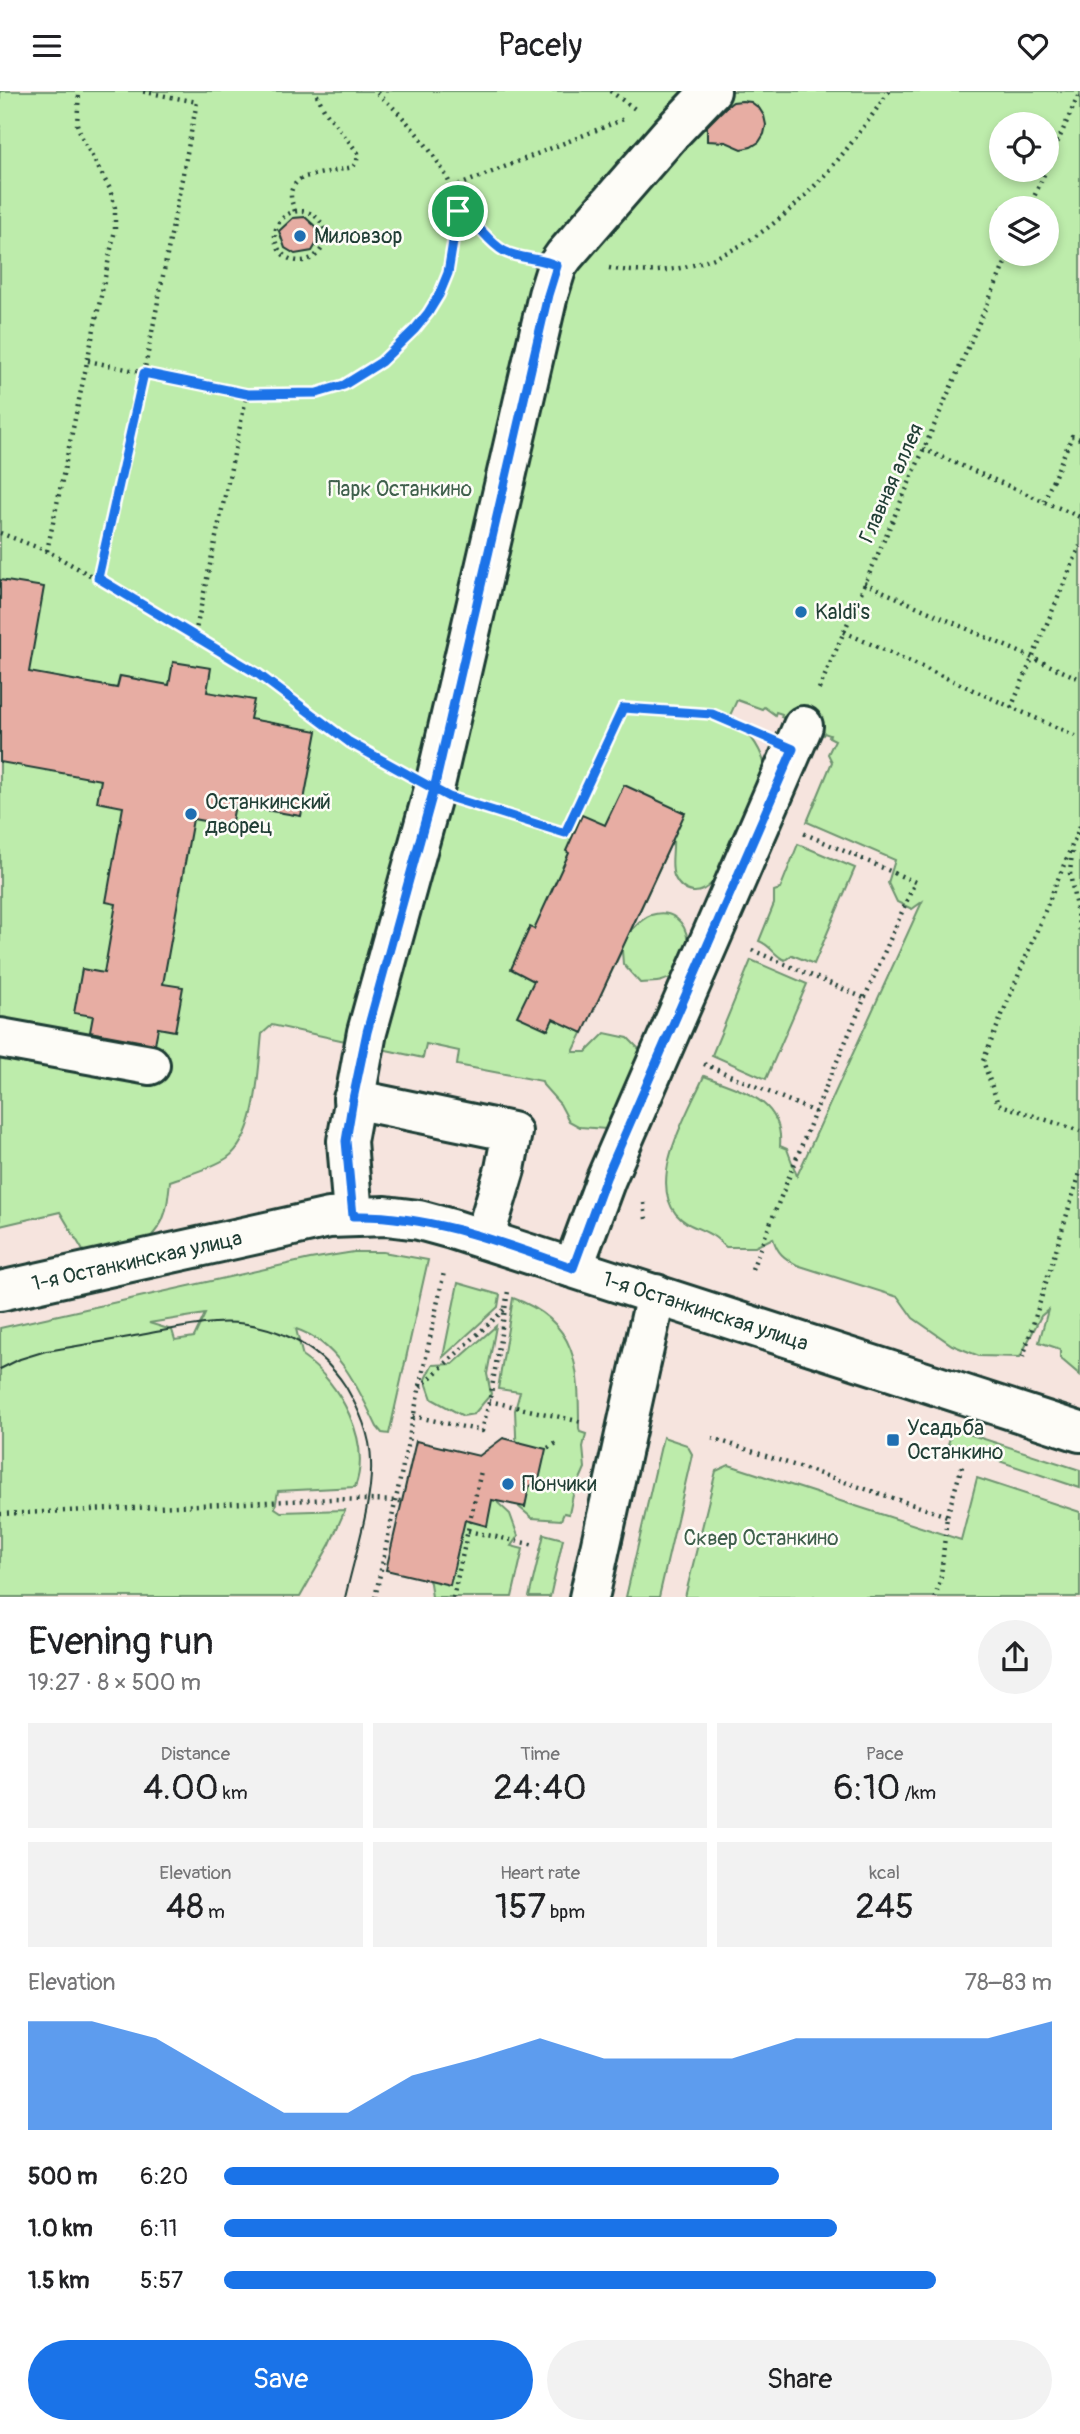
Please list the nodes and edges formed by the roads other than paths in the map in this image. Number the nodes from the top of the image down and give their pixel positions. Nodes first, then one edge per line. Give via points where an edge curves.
1 (710, 91) edge
2 (798, 738) road end
3 (0, 1038) edge
4 (150, 1065) dead end
5 (353, 1099) junction
6 (353, 1216) junction
7 (484, 1239) junction
8 (573, 1268) junction
9 (0, 1291) edge
10 (656, 1294) junction
11 (1080, 1432) edge
12 (589, 1597) edge

1 - 5 street via 561,261 548,295 434,789
2 - 8 street via 606,1178
3 - 4 street
5 - 6 street via 346,1141
5 - 7 street via 512,1132
6 - 7 street, 1-я Останкинская улица via 419,1220
6 - 9 street, 1-я Останкинская улица via 306,1222
7 - 8 street, 1-я Останкинская улица
8 - 10 street, 1-я Останкинская улица
10 - 11 street, 1-я Останкинская улица
10 - 12 street

